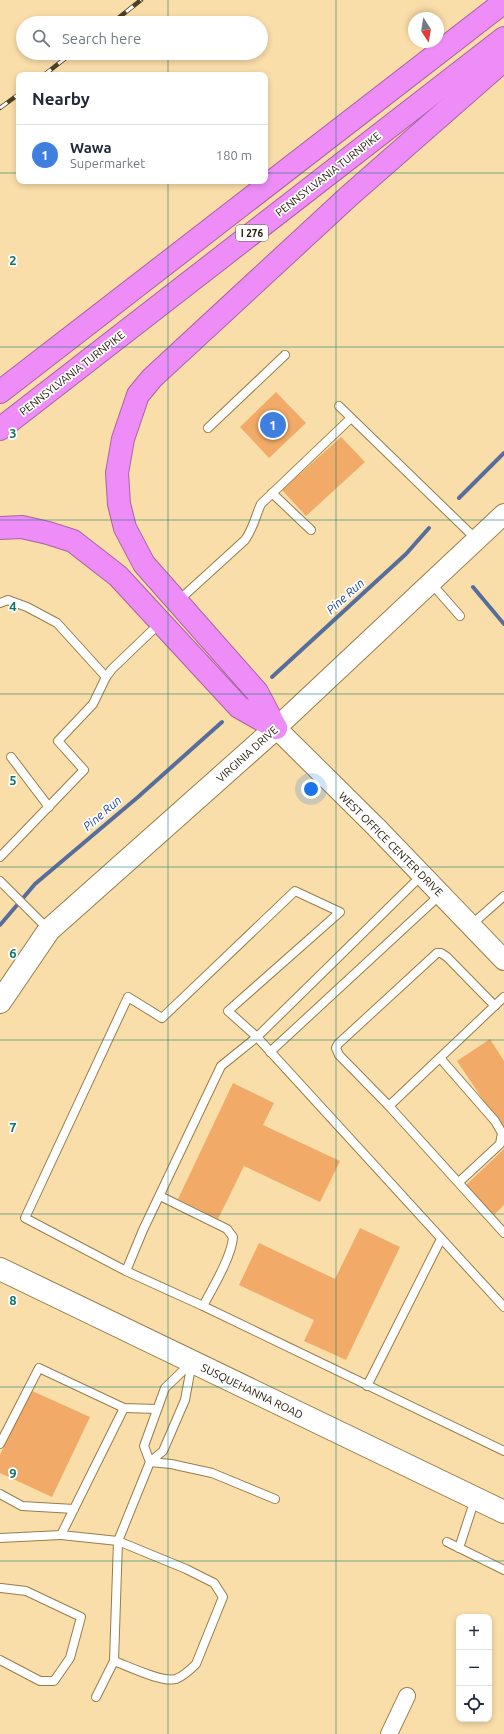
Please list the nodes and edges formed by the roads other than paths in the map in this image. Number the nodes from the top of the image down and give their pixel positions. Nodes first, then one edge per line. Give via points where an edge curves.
1 (504, 2) edge
2 (504, 38) edge
3 (504, 60) edge
4 (285, 355) dead end
5 (0, 392) edge
6 (339, 406) dead end
7 (351, 418) junction
8 (208, 428) dead end
9 (0, 429) edge
10 (272, 493) junction
11 (504, 514) edge
12 (0, 528) edge
13 (311, 530) dead end
14 (476, 540) junction
15 (431, 583) junction
16 (0, 602) edge
17 (177, 602) junction
18 (460, 616) dead end
19 (161, 623) junction
20 (106, 677) junction
21 (276, 728) junction
22 (11, 757) dead end
23 (49, 806) junction
24 (0, 857) edge
25 (422, 874) junction
26 (0, 881) edge
27 (441, 894) junction
28 (504, 896) edge
29 (471, 926) junction
30 (49, 930) junction
31 (504, 960) edge
32 (504, 997) edge
33 (0, 1002) edge
34 (495, 1006) junction
35 (257, 1038) junction
36 (270, 1052) junction
37 (440, 1058) junction
38 (389, 1106) junction
39 (459, 1182) junction
40 (160, 1196) junction
41 (504, 1233) edge
42 (441, 1239) junction
43 (0, 1269) edge
44 (126, 1271) junction
45 (203, 1306) junction
46 (504, 1307) edge
47 (192, 1362) junction
48 (367, 1386) junction
49 (124, 1408) junction
50 (157, 1409) junction
51 (0, 1444) edge
52 (504, 1451) edge
53 (150, 1462) junction
54 (0, 1494) edge
55 (475, 1498) junction
56 (275, 1499) dead end
57 (74, 1509) junction
58 (504, 1512) edge
59 (61, 1535) junction
60 (0, 1538) edge
61 (118, 1541) junction
62 (447, 1542) dead end
63 (459, 1548) junction
64 (504, 1570) edge
65 (0, 1587) edge
66 (0, 1660) edge
67 (114, 1661) junction
68 (407, 1696) dead end
69 (96, 1697) dead end
70 (389, 1734) edge

1 - 5 highway, I 276
2 - 9 highway, PENNSYLVANIA TURNPIKE / I 276
3 - 17 highway via 337,207 152,378 138,396 123,439 117,473 119,504 125,528 144,564
4 - 8 lane
6 - 7 lane
7 - 10 lane
7 - 14 lane
10 - 13 lane
10 - 17 lane via 261,504 253,528 245,540
11 - 14 street, VIRGINIA DRIVE
12 - 19 highway via 22,527 73,541 118,576
14 - 15 street, VIRGINIA DRIVE
15 - 18 lane
15 - 21 street, VIRGINIA DRIVE
16 - 20 lane via 8,600 57,623
17 - 21 highway via 257,692
19 - 20 lane
19 - 21 highway via 239,707
20 - 23 lane via 93,704 58,741 84,770
21 - 25 street, WEST OFFICE CENTER DRIVE
21 - 30 main road, VIRGINIA DRIVE
22 - 23 lane
23 - 24 lane
25 - 27 street, WEST OFFICE CENTER DRIVE
25 - 35 lane
26 - 30 lane
27 - 29 street, WEST OFFICE CENTER DRIVE
27 - 36 lane
28 - 29 lane
29 - 31 street, WEST OFFICE CENTER DRIVE
30 - 33 main road, VIRGINIA DRIVE
32 - 34 lane
34 - 37 lane
34 - 38 lane via 447,957 437,953 344,1039 337,1046 338,1053
35 - 36 lane
35 - 40 lane via 221,1066
35 - 44 lane via 228,1011 340,912 296,891 162,1018 128,997 25,1218
36 - 42 lane
37 - 38 lane
37 - 39 lane via 495,1121 502,1133 500,1144
38 - 39 lane
39 - 41 lane
40 - 44 lane
40 - 45 lane via 227,1229 233,1237
42 - 46 lane
42 - 48 lane
43 - 47 main road, SUSQUEHANNA ROAD
44 - 45 lane
45 - 48 lane
47 - 50 lane via 165,1388
47 - 53 lane via 185,1400 163,1451
47 - 55 main road, SUSQUEHANNA ROAD
48 - 52 lane
49 - 50 lane
49 - 51 lane via 39,1368
49 - 57 lane
50 - 53 lane via 144,1446
53 - 56 lane via 212,1473
53 - 61 lane
54 - 57 lane via 22,1506
55 - 58 main road, SUSQUEHANNA ROAD
55 - 63 lane
57 - 59 lane
59 - 60 lane
59 - 61 lane
61 - 67 lane
61 - 67 lane via 214,1583 223,1597 196,1664 188,1673 175,1679 162,1678
62 - 63 lane
63 - 64 lane
65 - 66 lane via 26,1591 81,1617 70,1658 54,1681 40,1681
67 - 69 lane
68 - 70 street

